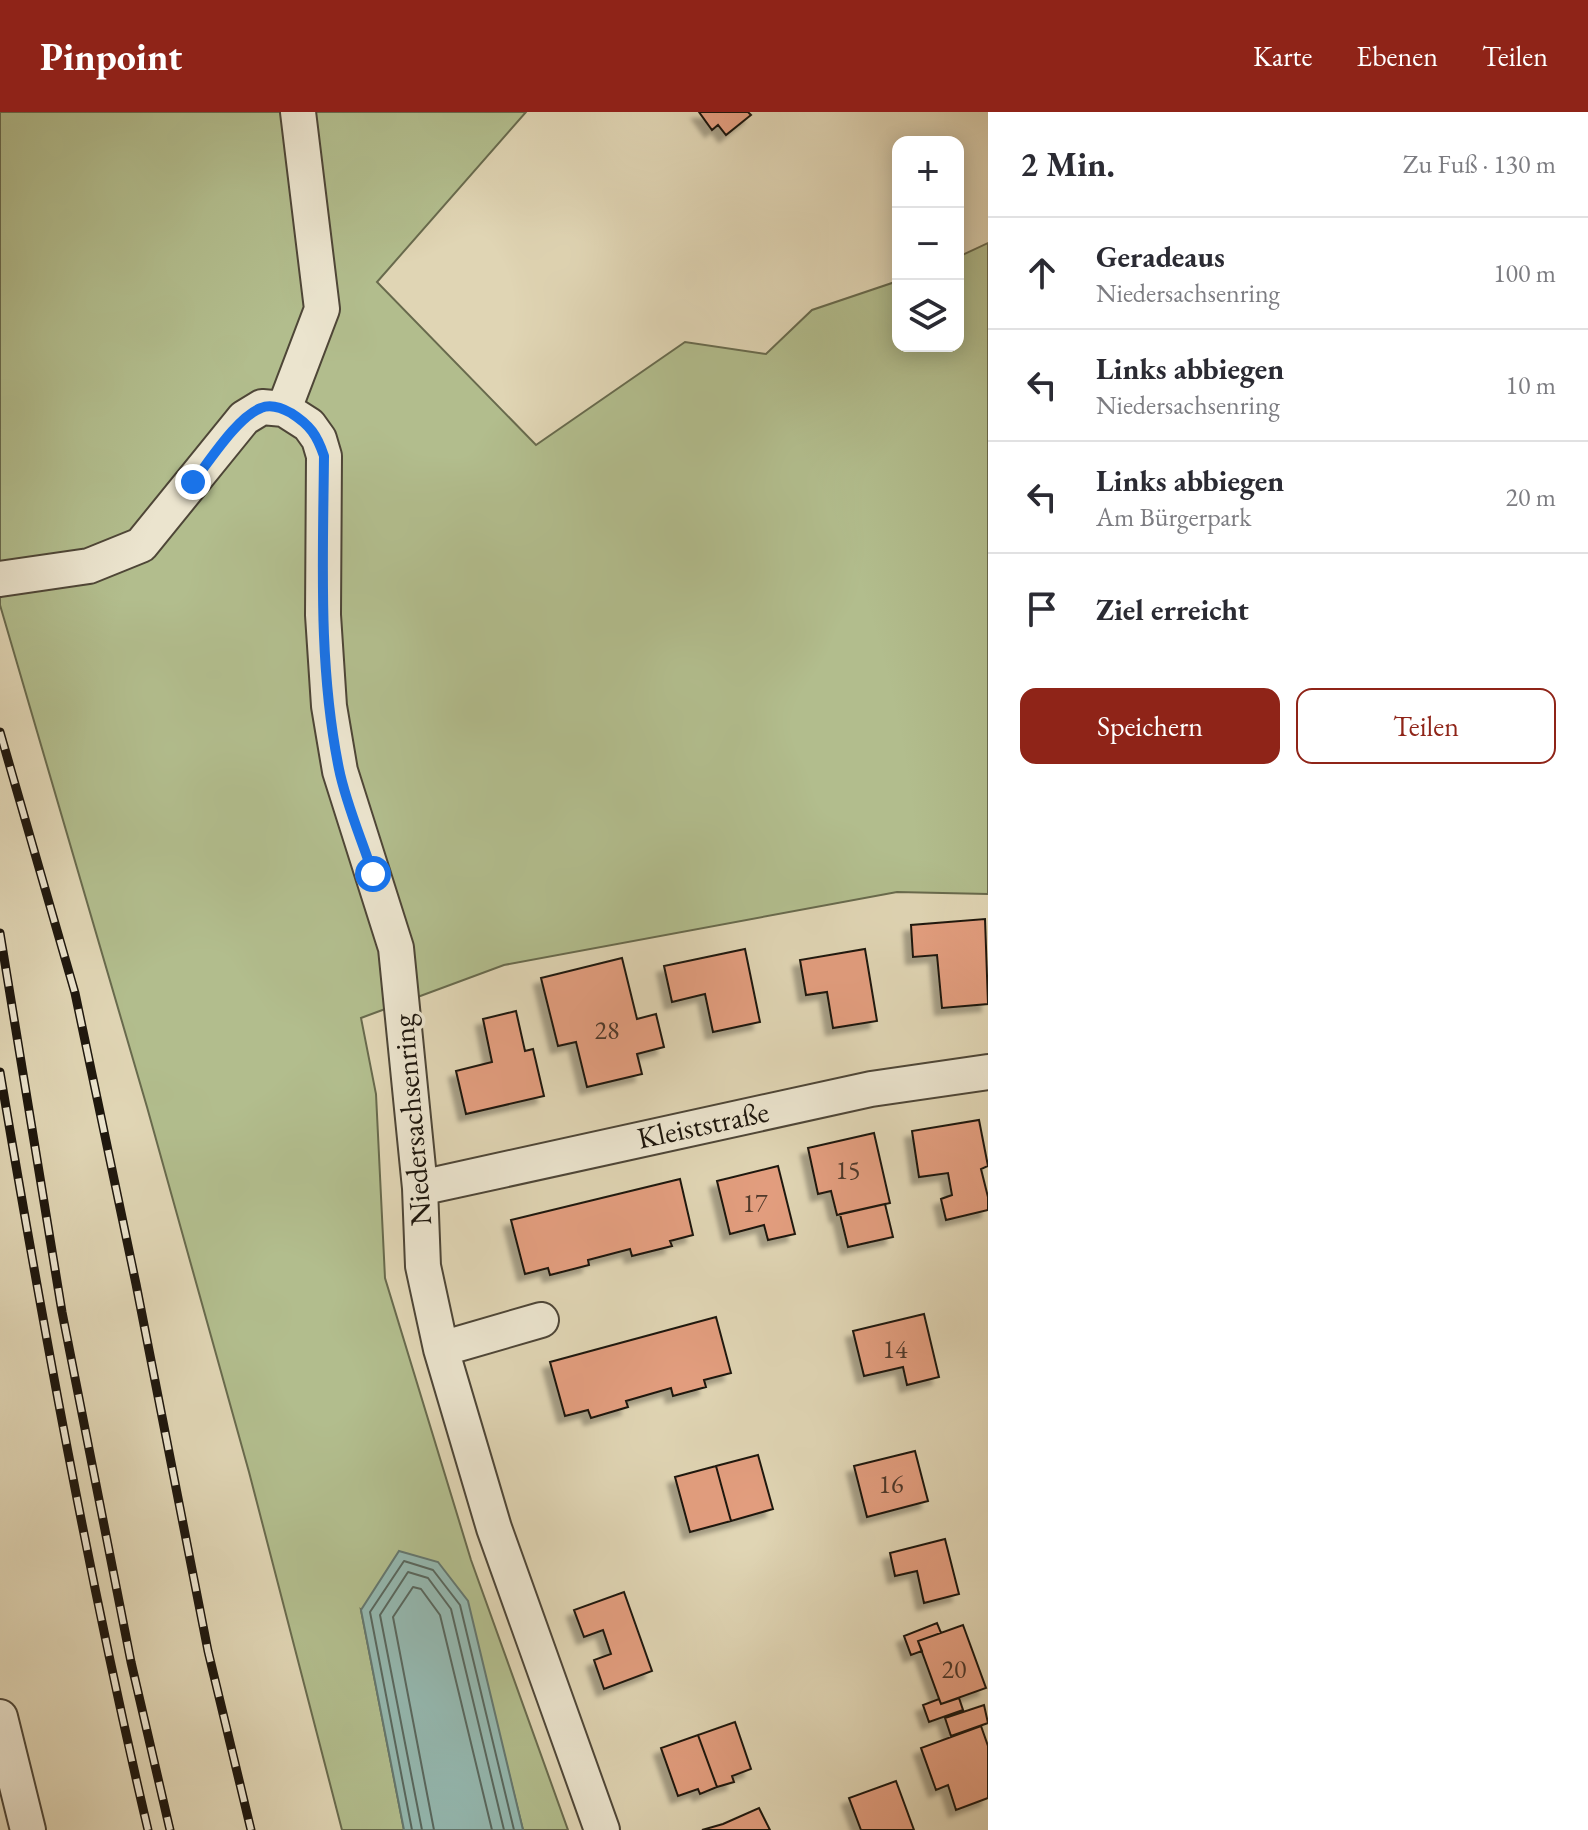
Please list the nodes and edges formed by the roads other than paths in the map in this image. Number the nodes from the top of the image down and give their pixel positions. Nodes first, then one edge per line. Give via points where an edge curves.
1 (298, 112) edge
2 (284, 409) junction
3 (4, 578) edge
4 (988, 1072) edge
5 (420, 1188) junction
6 (541, 1320) dead end
7 (441, 1349) junction
8 (0, 1717) edge
9 (28, 1830) edge
10 (602, 1830) edge

1 - 2 street via 322,309
2 - 3 street via 262,407 244,418 141,545 89,566
2 - 5 street, Niedersachsenring via 309,425 324,456 323,615 329,706 340,771 396,948
4 - 5 street, Kleiststraße via 871,1089
5 - 7 street, Niedersachsenring via 423,1266
6 - 7 street
7 - 10 street, Niedersachsenring via 494,1528
8 - 9 street

